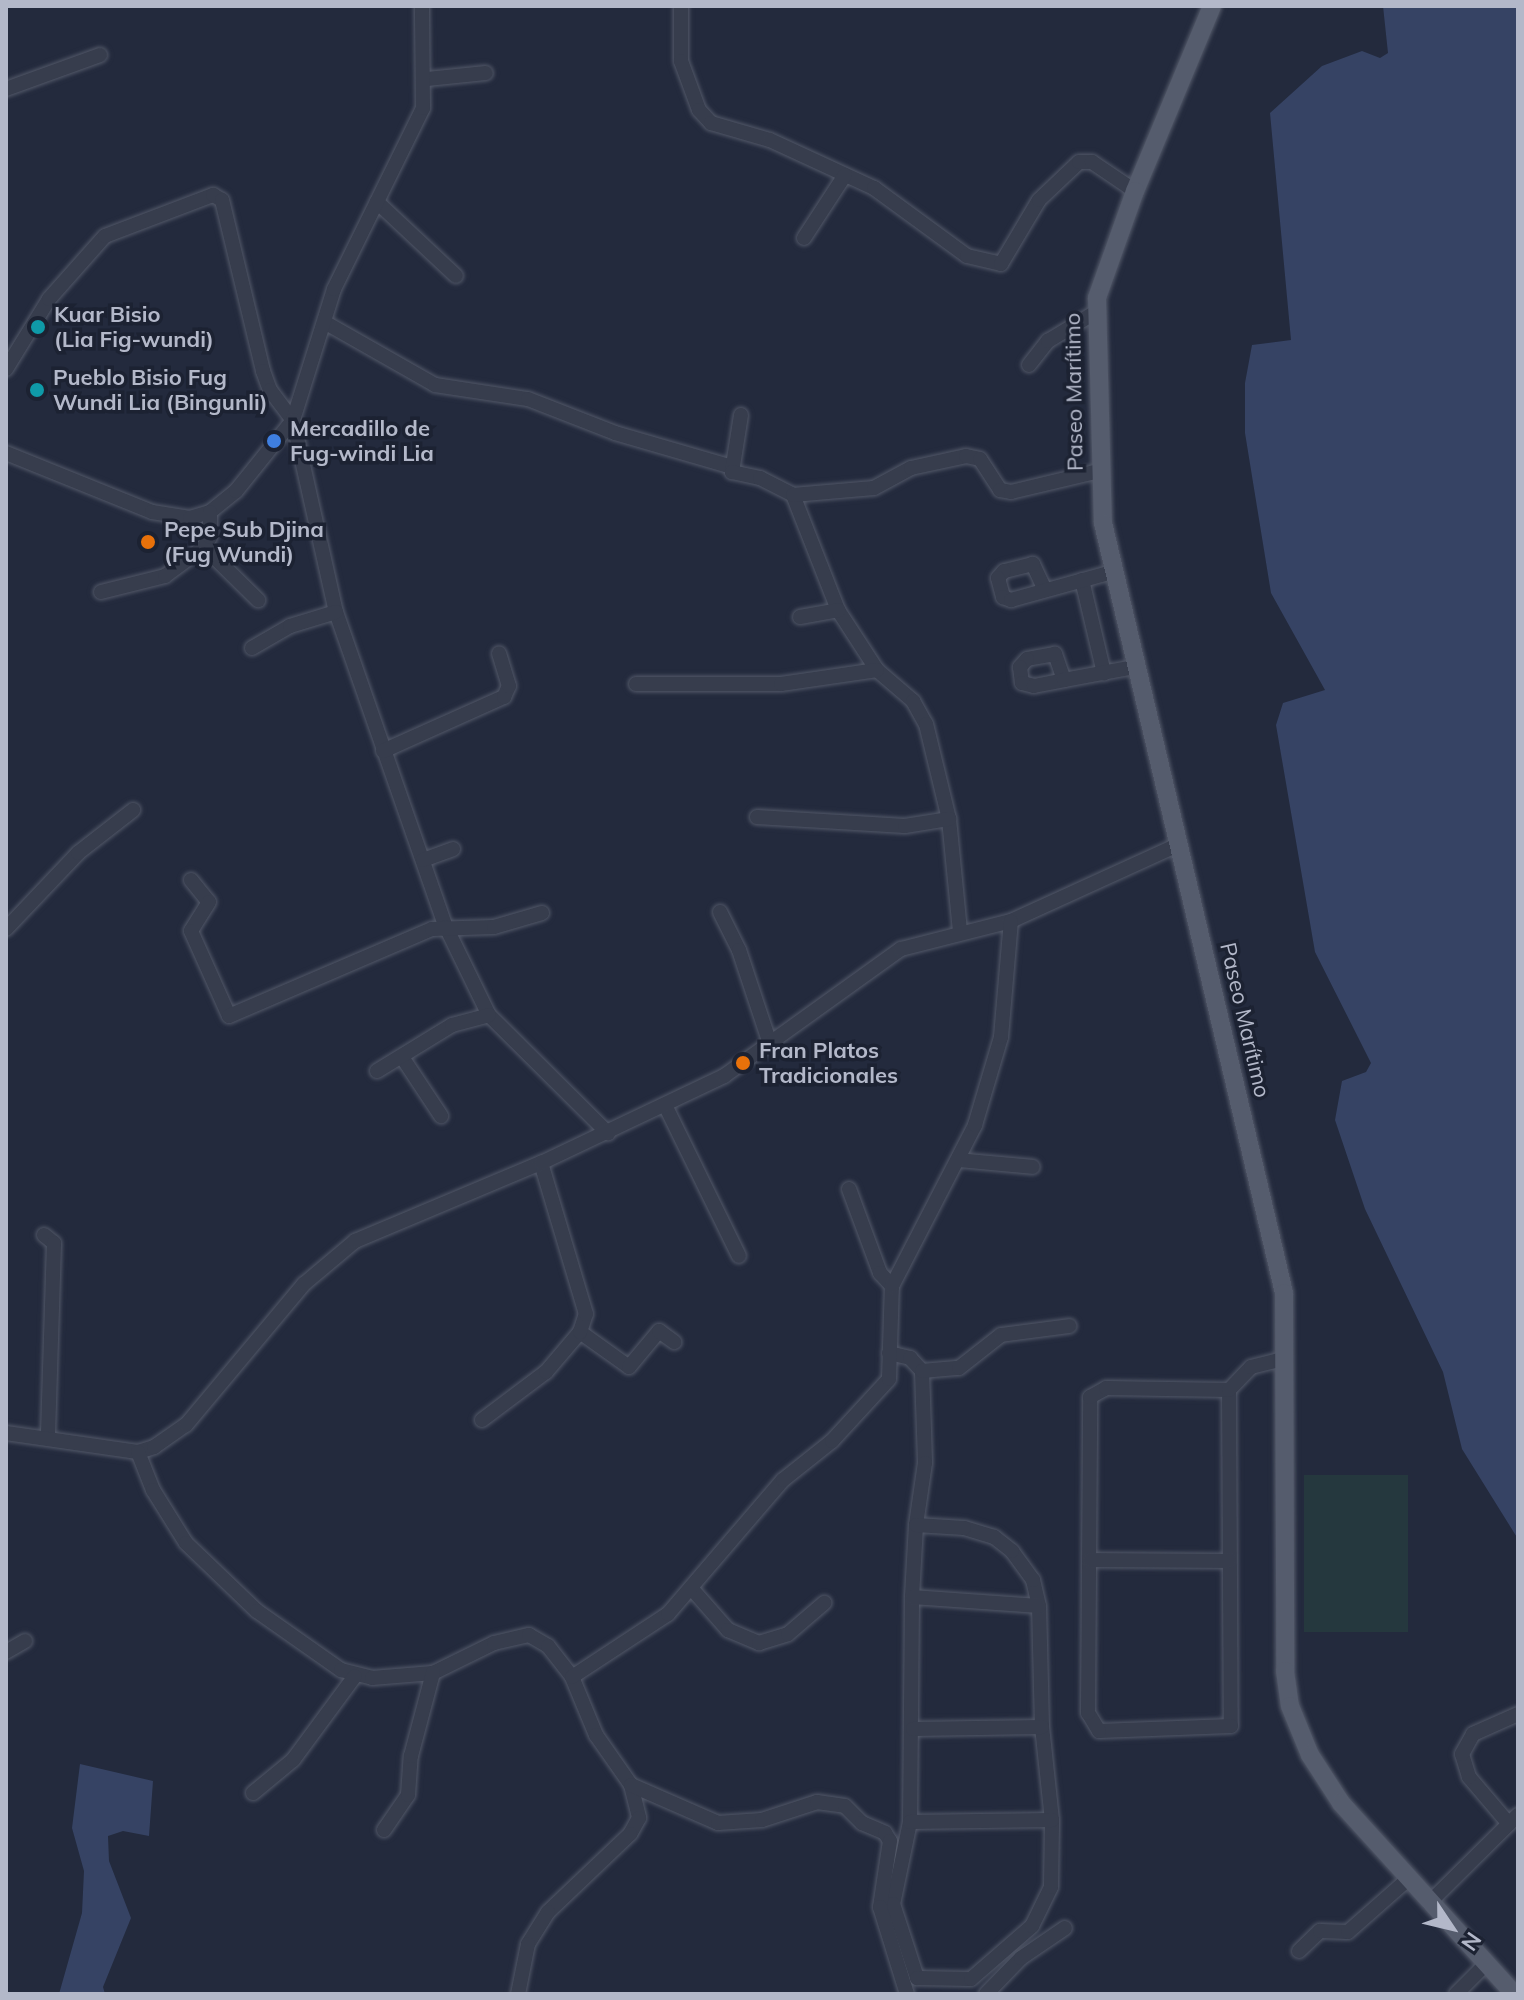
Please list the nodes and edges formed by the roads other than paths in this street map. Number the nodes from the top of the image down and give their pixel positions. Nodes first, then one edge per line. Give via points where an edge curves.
1 (422, 6) edge
2 (681, 6) edge
3 (1212, 6) edge
4 (100, 55) dead end
5 (486, 73) dead end
6 (427, 79) junction
7 (6, 89) edge
8 (845, 175) junction
9 (1135, 191) junction
10 (377, 202) junction
11 (804, 238) dead end
12 (456, 276) dead end
13 (1096, 312) junction
14 (326, 323) junction
15 (1029, 365) dead end
16 (6, 369) edge
17 (741, 415) dead end
18 (293, 420) junction
19 (6, 453) edge
20 (732, 467) junction
21 (1099, 471) junction
22 (793, 495) junction
23 (210, 512) junction
24 (204, 547) junction
25 (1112, 572) junction
26 (1082, 580) junction
27 (1045, 590) dead end
28 (101, 592) dead end
29 (258, 600) dead end
30 (838, 610) junction
31 (336, 612) junction
32 (800, 617) dead end
33 (252, 648) dead end
34 (499, 653) dead end
35 (1134, 667) junction
36 (877, 670) junction
37 (1104, 673) junction
38 (1064, 680) dead end
39 (636, 684) dead end
40 (383, 751) junction
41 (133, 810) dead end
42 (757, 817) dead end
43 (949, 819) junction
44 (1178, 845) junction
45 (453, 849) dead end
46 (423, 860) junction
47 (191, 880) dead end
48 (720, 912) dead end
49 (542, 913) dead end
50 (1011, 921) junction
51 (446, 927) junction
52 (6, 929) edge
53 (960, 932) junction
54 (489, 1015) junction
55 (770, 1044) junction
56 (402, 1057) junction
57 (377, 1071) dead end
58 (665, 1105) junction
59 (441, 1116) dead end
60 (608, 1133) junction
61 (958, 1160) junction
62 (541, 1163) junction
63 (1033, 1167) dead end
64 (849, 1189) dead end
65 (44, 1235) dead end
66 (739, 1256) dead end
67 (892, 1286) junction
68 (1069, 1326) dead end
69 (580, 1332) junction
70 (674, 1342) dead end
71 (889, 1353) junction
72 (1286, 1358) junction
73 (922, 1371) junction
74 (1229, 1390) junction
75 (482, 1420) dead end
76 (6, 1433) edge
77 (48, 1438) junction
78 (138, 1452) junction
79 (916, 1525) junction
80 (1090, 1560) junction
81 (1229, 1561) junction
82 (692, 1589) junction
83 (912, 1597) junction
84 (824, 1603) dead end
85 (1039, 1606) junction
86 (25, 1641) dead end
87 (6, 1652) edge
88 (433, 1673) junction
89 (355, 1676) junction
90 (572, 1677) junction
91 (1518, 1714) edge
92 (1042, 1727) junction
93 (913, 1729) junction
94 (631, 1785) junction
95 (253, 1793) dead end
96 (1052, 1820) junction
97 (1513, 1820) edge
98 (910, 1822) junction
99 (384, 1830) dead end
100 (1407, 1880) junction
101 (1429, 1903) junction
102 (1065, 1928) dead end
103 (1299, 1951) dead end
104 (1486, 1964) junction
105 (1510, 1993) edge
106 (518, 1994) edge
107 (907, 1994) edge
108 (986, 1994) edge
109 (1456, 1994) edge

1 - 6 street
2 - 8 street via 681,61 704,116 718,127 770,140
3 - 9 main road, Paseo Marítimo
4 - 7 street
5 - 6 street
6 - 10 street via 423,108
8 - 9 street via 897,202 939,241 967,256 1001,264 1039,200 1079,162 1092,162
8 - 11 street
9 - 13 main road, Paseo Marítimo via 1105,267
10 - 12 street
10 - 14 street via 334,289
13 - 15 street via 1048,341
13 - 21 main road, Paseo Marítimo
14 - 18 street
14 - 20 street via 435,385 528,399 615,433
16 - 18 street via 49,299 105,236 213,195 222,200 263,371
17 - 20 street
18 - 23 street via 236,491
18 - 31 street
19 - 23 street via 152,512 190,518
20 - 22 street via 732,472 760,478
21 - 22 street via 1011,492 1000,490 980,459 966,456 932,461 874,488
21 - 25 main road, Paseo Marítimo
22 - 30 street
23 - 24 street via 210,537
24 - 28 street via 157,580
24 - 29 street
25 - 26 street
25 - 35 main road, Paseo Marítimo
26 - 27 street
26 - 37 street
30 - 32 street
30 - 36 street
31 - 33 street via 290,626
31 - 40 street
34 - 40 street via 509,686 504,697
35 - 37 street
35 - 44 main road, Paseo Marítimo
36 - 39 street via 781,684
36 - 43 street via 913,701 926,724
37 - 38 street
40 - 46 street
41 - 52 street via 78,853
42 - 43 street via 905,826
43 - 53 street
44 - 50 street
44 - 72 main road, Paseo Marítimo via 1284,1293
45 - 46 street
46 - 51 street
47 - 51 street via 209,902 193,923 192,935 229,1016 386,947
48 - 55 street via 744,962
49 - 51 street via 494,927
50 - 53 street
50 - 61 street via 1001,1037 975,1125
51 - 54 street
53 - 55 street via 916,944 873,965
54 - 56 street via 452,1025
54 - 60 street
55 - 58 street via 724,1076
56 - 57 street
56 - 59 street
58 - 60 street
58 - 66 street
60 - 62 street
61 - 63 street
61 - 67 street
62 - 69 street via 585,1302
62 - 78 street via 375,1231 342,1250 304,1284 186,1425
64 - 67 street via 880,1273
65 - 77 street via 54,1243
67 - 71 street
68 - 73 street via 1001,1335 959,1368
69 - 70 street via 629,1367 659,1331
69 - 75 street via 546,1372
71 - 73 street via 910,1358
71 - 82 street via 891,1375 863,1410 804,1467 783,1480
72 - 74 street via 1251,1367
72 - 100 main road, Paseo Marítimo via 1284,1657 1290,1706 1310,1755 1341,1803
73 - 79 street via 925,1463
74 - 80 street via 1106,1388 1090,1397
74 - 81 street
76 - 77 street
77 - 78 street
78 - 89 street via 153,1490 186,1543 257,1611
79 - 83 street
79 - 85 street via 964,1528 994,1537 1033,1580
80 - 81 street
80 - 81 street via 1088,1713 1091,1725 1108,1733 1231,1726
82 - 84 street via 728,1630 759,1643 788,1634
82 - 90 street via 650,1628
83 - 85 street
83 - 93 street
85 - 92 street
86 - 87 street
88 - 89 street
88 - 90 street via 494,1643 529,1635 548,1646
88 - 99 street via 411,1756 408,1795
89 - 95 street via 293,1760
90 - 94 street via 596,1735
91 - 97 street via 1473,1734 1462,1754 1469,1777
92 - 93 street
92 - 96 street
93 - 98 street
94 - 106 street via 636,1825 548,1912 528,1944
94 - 107 street via 718,1823 762,1820 817,1802 845,1806 862,1823 885,1833 890,1841 880,1907
96 - 98 street
96 - 98 street via 1051,1887 1032,1926 978,1976 925,1982 910,1969 893,1904
97 - 101 street
100 - 101 main road, Paseo Marítimo
100 - 103 street via 1348,1932 1320,1931
101 - 104 main road, Paseo Marítimo
102 - 108 street via 1021,1958
104 - 105 main road, Paseo Marítimo
104 - 109 street

